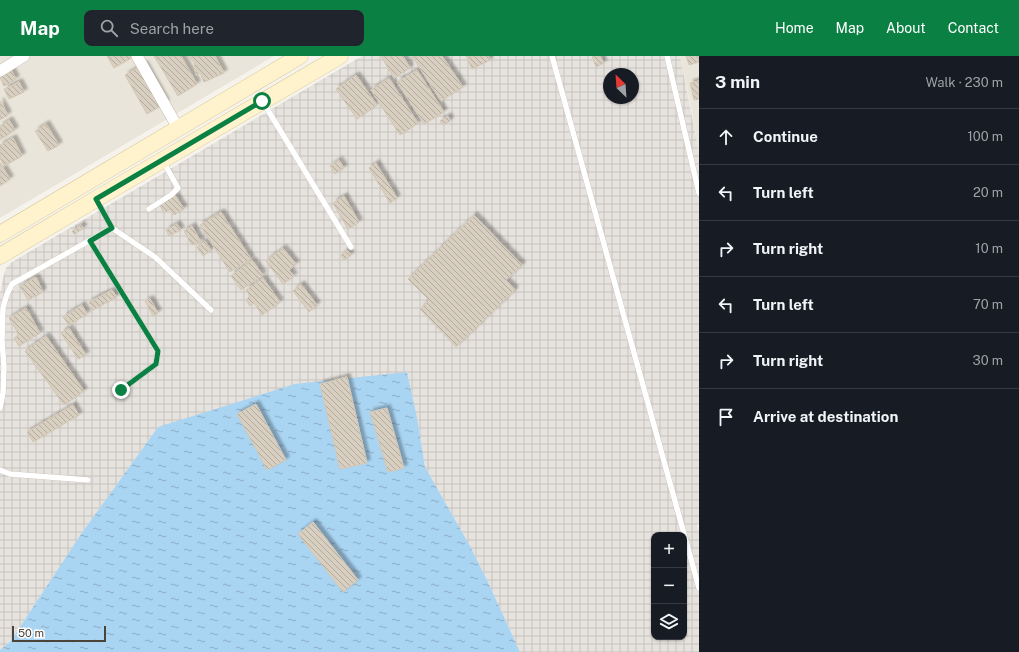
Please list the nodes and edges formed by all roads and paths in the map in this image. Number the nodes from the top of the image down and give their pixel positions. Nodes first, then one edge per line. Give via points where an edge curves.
1 (24, 56) edge
2 (137, 56) edge
3 (300, 56) edge
4 (340, 56) edge
5 (552, 56) edge
6 (667, 56) edge
7 (0, 71) edge
8 (262, 101) junction
9 (178, 128) junction
10 (162, 160) junction
11 (699, 193) edge
12 (96, 199) junction
13 (149, 209) dead end
14 (112, 228) junction
15 (0, 234) edge
16 (90, 241) junction
17 (351, 247) dead end
18 (2, 258) edge
19 (210, 310) dead end
20 (121, 390) dead end
21 (0, 408) edge
22 (0, 470) edge
23 (88, 480) dead end
24 (699, 588) edge

1 - 7 street
2 - 9 street
3 - 9 main road
4 - 8 main road
5 - 24 lane
6 - 11 lane
8 - 10 main road
8 - 17 lane
9 - 15 main road
10 - 12 main road
10 - 13 lane via 178,188
12 - 14 lane
12 - 18 main road
14 - 16 lane
14 - 19 lane via 155,256
16 - 20 lane via 158,351 156,364
16 - 21 lane via 12,284 3,308 4,386
22 - 23 lane via 10,474

